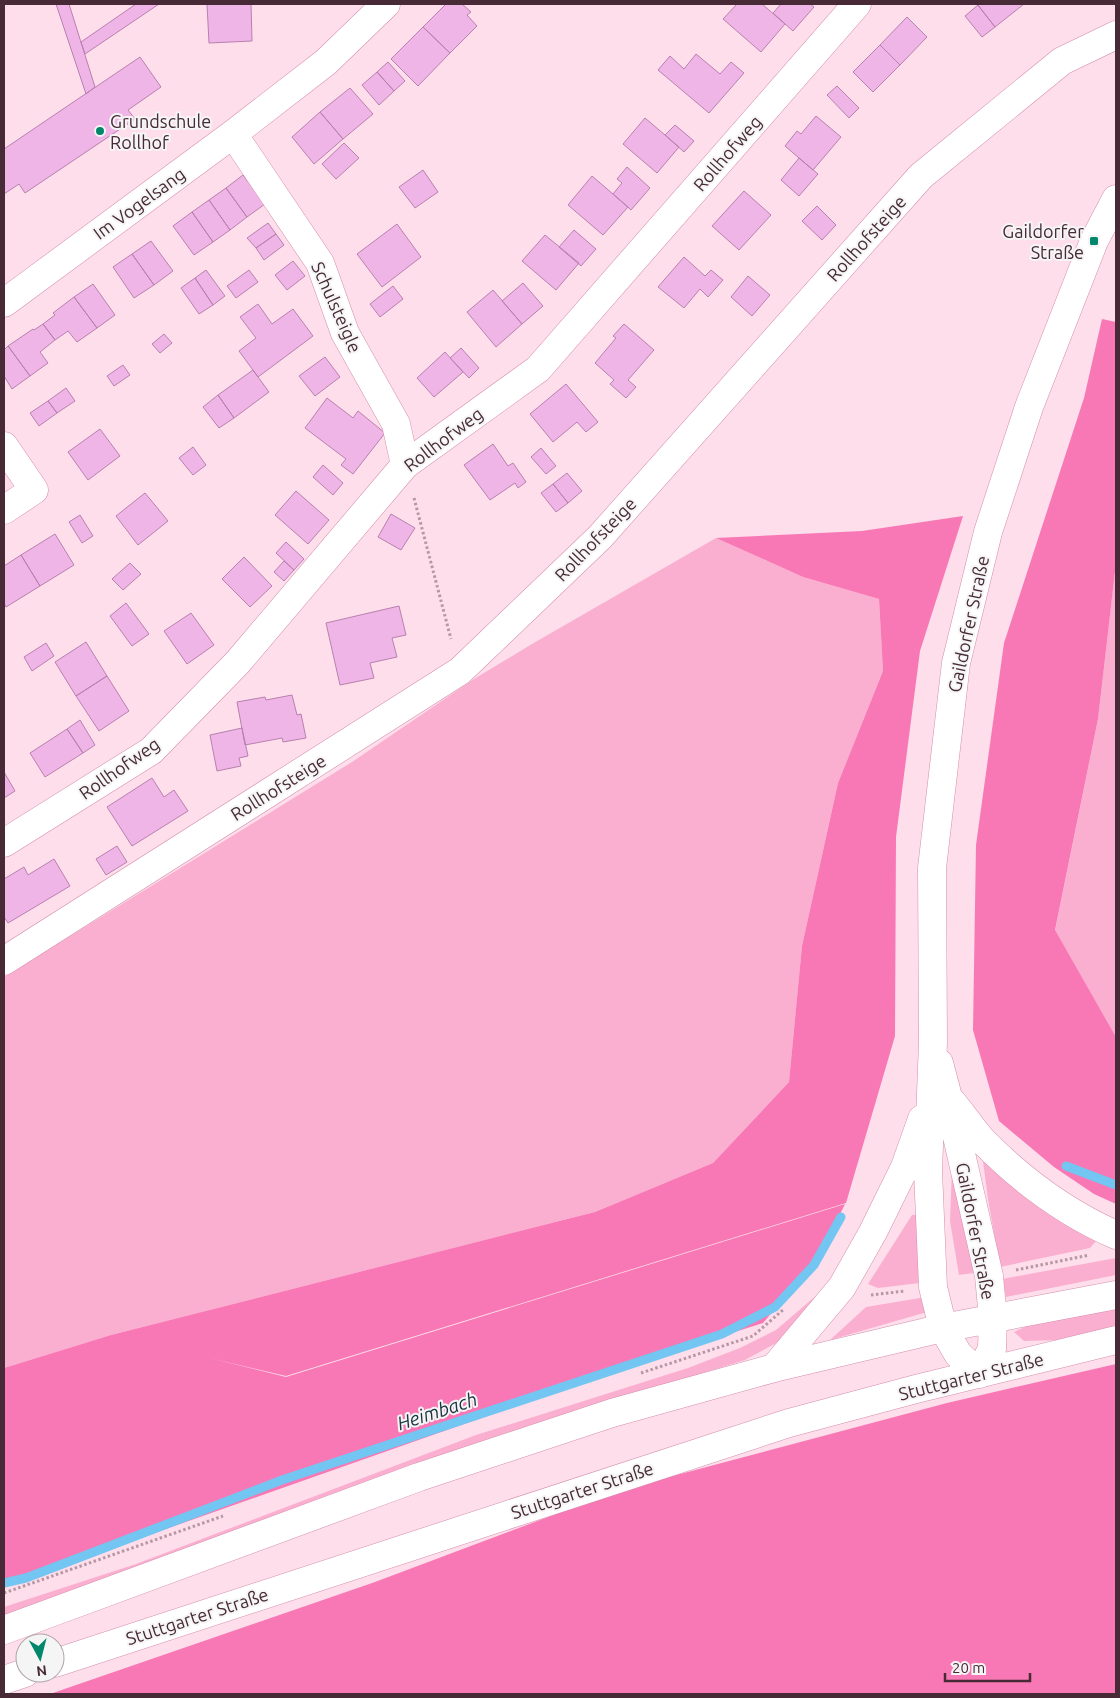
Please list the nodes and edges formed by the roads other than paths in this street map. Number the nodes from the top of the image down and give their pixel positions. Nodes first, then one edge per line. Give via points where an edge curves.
1 (386, 4) edge
2 (857, 4) edge
3 (1116, 35) edge
4 (233, 134) junction
5 (1116, 199) edge
6 (4, 303) edge
7 (4, 446) edge
8 (405, 465) junction
9 (4, 510) edge
10 (4, 843) edge
11 (4, 961) edge
12 (939, 1098) junction
13 (1116, 1235) edge
14 (1116, 1295) edge
15 (993, 1318) junction
16 (943, 1328) junction
17 (1116, 1340) edge
18 (774, 1368) junction
19 (979, 1374) junction
20 (4, 1630) edge
21 (65, 1660) edge

1 - 4 main road, Im Vogelsang via 326,62
2 - 8 main road, Rollhofweg via 538,369
3 - 11 main road, Rollhofsteige via 1062,61 921,176 600,537 460,671
4 - 6 main road, Im Vogelsang
4 - 8 main road, Schulsteigle via 320,263 345,333 396,424
5 - 12 main road, Gaildorfer Straße via 1094,242 1029,407 988,532 956,663 932,868 933,1042
7 - 9 main road via 34,490
8 - 10 main road, Rollhofweg via 238,662 151,751
12 - 13 main road via 1018,1173 1060,1205
12 - 15 main road, Gaildorfer Straße via 989,1276
12 - 16 main road, Gaildorfer Straße via 928,1170 933,1287
12 - 18 main road via 842,1287
14 - 15 main road
15 - 16 main road
15 - 19 main road, Gaildorfer Straße via 992,1349
16 - 18 main road
16 - 19 main road, Gaildorfer Straße via 958,1354
17 - 19 main road, Stuttgarter Straße
18 - 20 main road via 612,1413 419,1477
19 - 21 main road, Stuttgarter Straße via 789,1423

